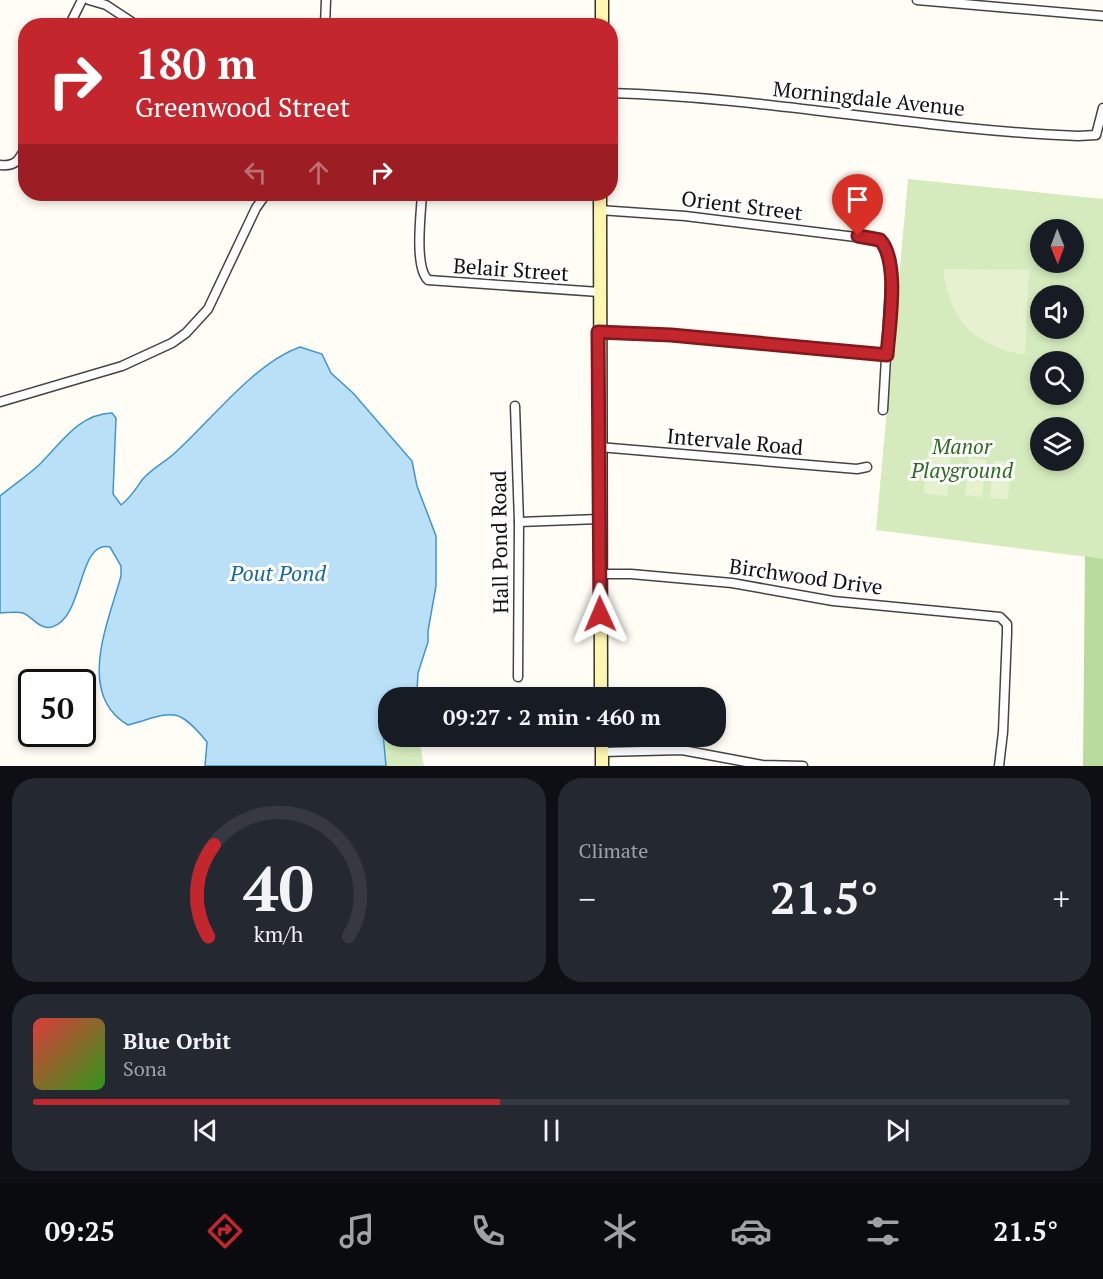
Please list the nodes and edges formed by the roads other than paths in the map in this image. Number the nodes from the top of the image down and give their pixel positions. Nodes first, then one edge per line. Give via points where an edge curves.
1 (82, 0) edge
2 (89, 0) edge
3 (326, 0) edge
4 (603, 0) edge
5 (917, 0) edge
6 (1103, 16) edge
7 (73, 18) edge
8 (126, 18) edge
9 (325, 18) edge
10 (602, 18) edge
11 (618, 94) edge
12 (1103, 108) edge
13 (18, 160) edge
14 (0, 165) edge
15 (261, 201) edge
16 (422, 201) edge
17 (600, 201) edge
18 (599, 210) junction
19 (599, 292) junction
20 (598, 332) junction
21 (887, 355) junction
22 (0, 402) edge
23 (515, 406) dead end
24 (883, 410) dead end
25 (599, 447) junction
26 (867, 466) dead end
27 (599, 519) junction
28 (519, 522) junction
29 (599, 574) junction
30 (518, 677) dead end
31 (601, 687) edge
32 (602, 747) edge
33 (602, 752) junction
34 (602, 766) edge
35 (803, 766) edge
36 (999, 766) edge

1 - 7 street
2 - 8 street
3 - 9 street
4 - 10 main road
5 - 6 street
11 - 12 street, Morningdale Avenue via 811,108 1078,136 1096,135
13 - 14 street via 10,166
15 - 22 street via 208,309 186,333 122,366
16 - 19 street, Belair Street via 420,256 423,276 428,280
17 - 18 main road
18 - 19 main road
18 - 21 street, Orient Street via 685,216 880,240 888,251 891,269
19 - 20 main road
20 - 21 street
20 - 25 main road
21 - 24 street
23 - 28 street, Hall Pond Road
25 - 26 street, Intervale Road via 857,469
25 - 27 main road
27 - 28 street
27 - 29 main road
28 - 30 street, Hall Pond Road
29 - 31 main road
29 - 36 street, Birchwood Drive via 732,583 833,601 994,615 1005,620
32 - 33 main road
33 - 34 main road
33 - 35 street via 682,750 749,763

